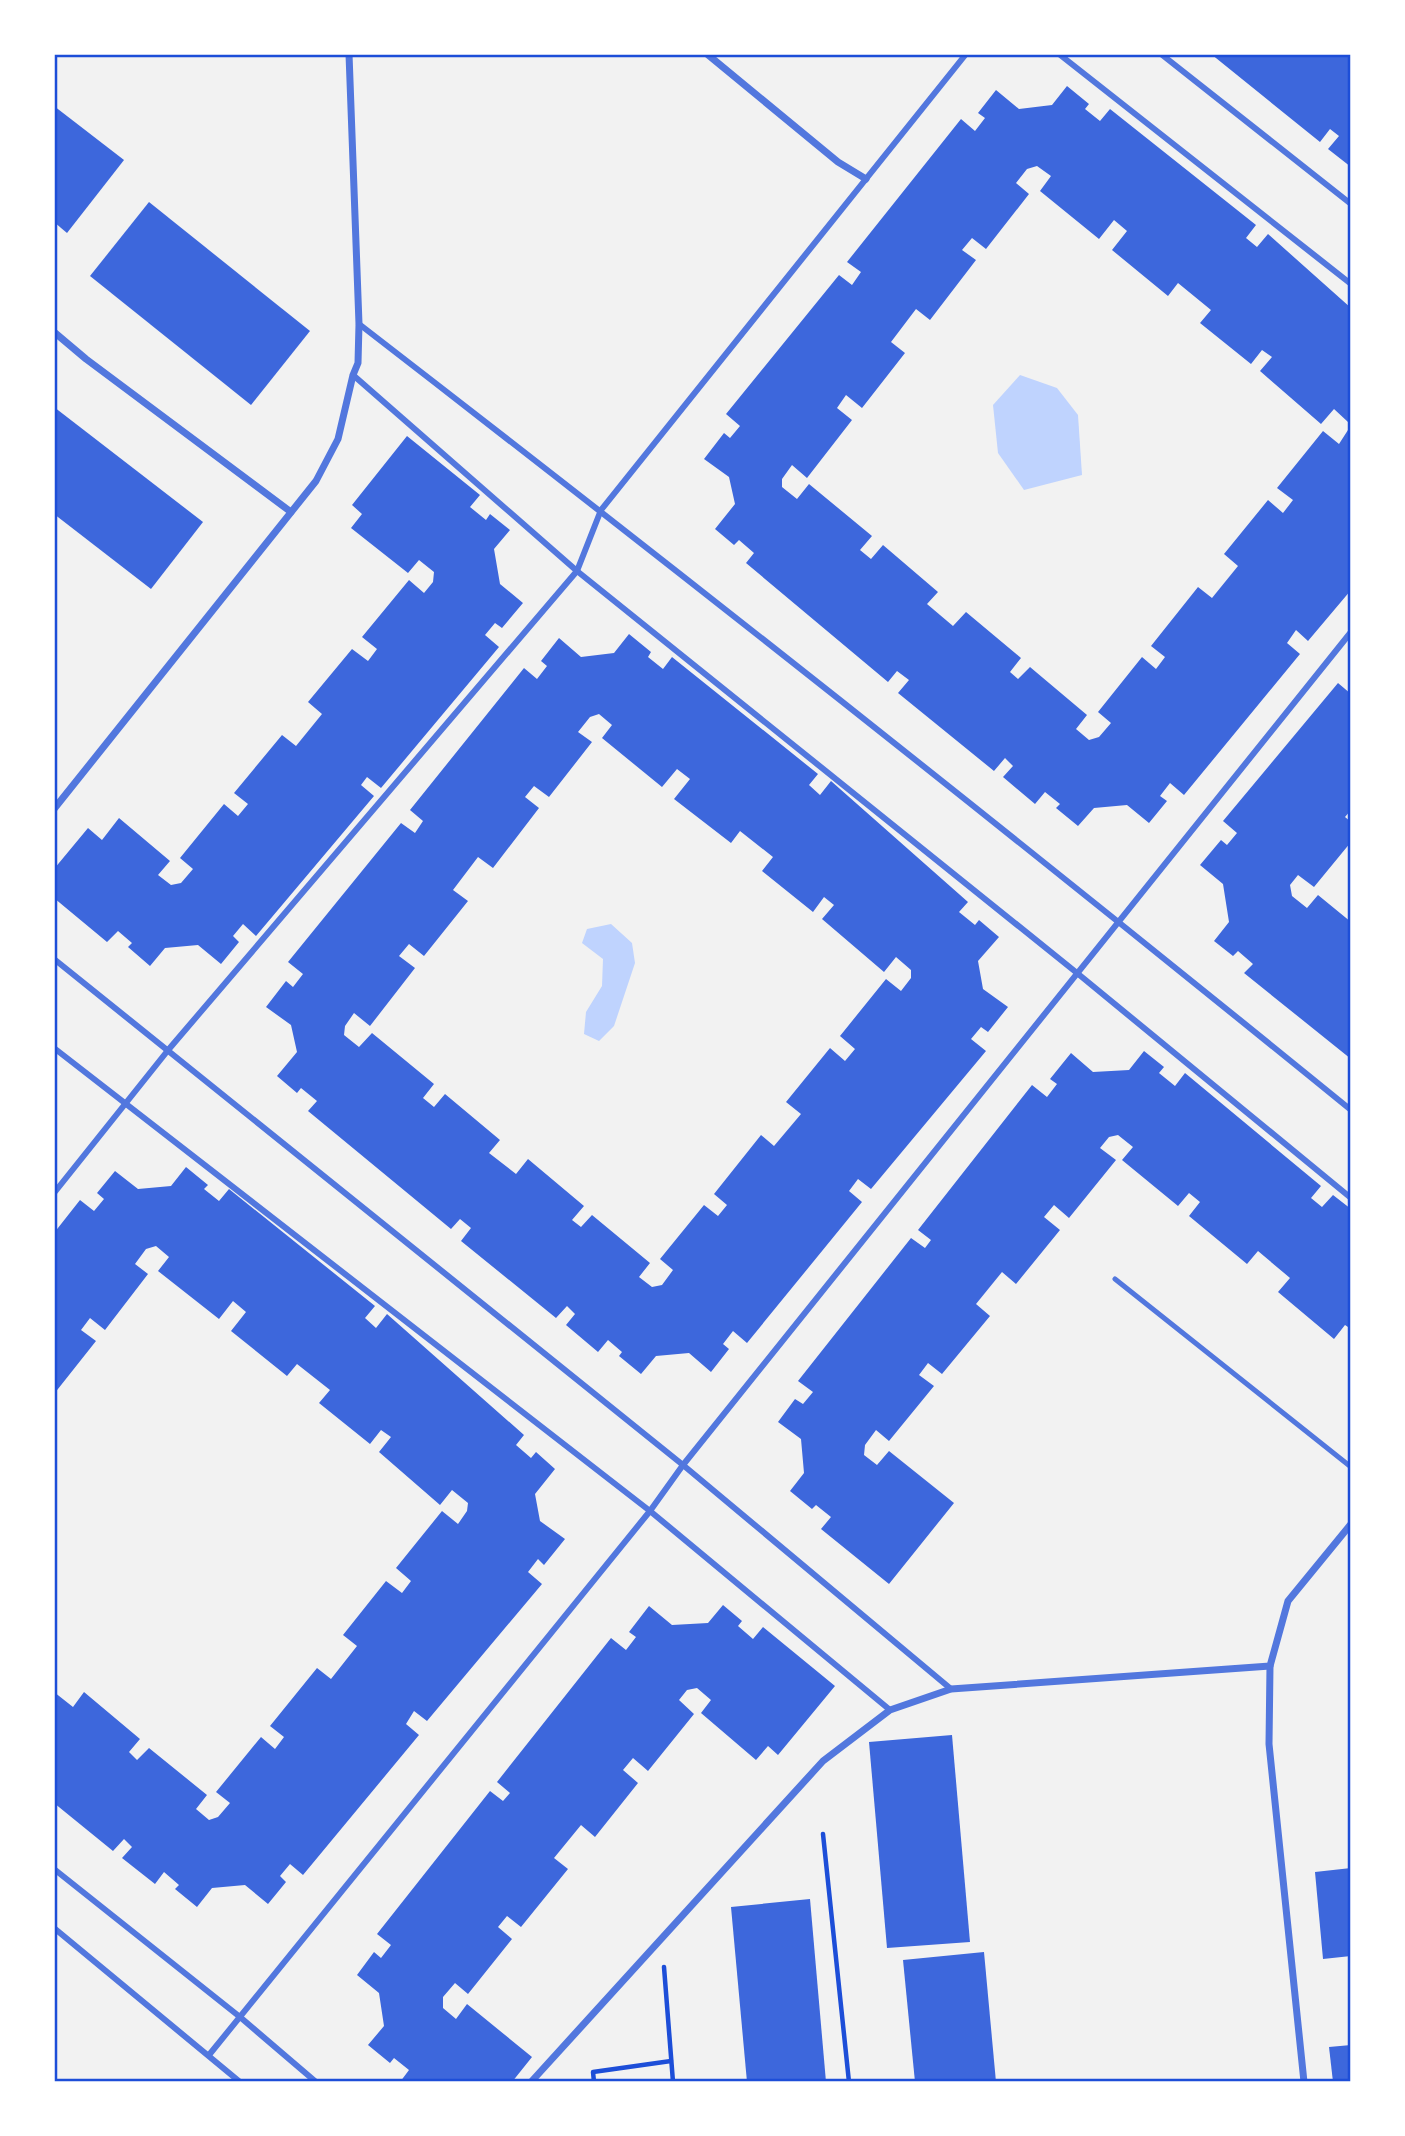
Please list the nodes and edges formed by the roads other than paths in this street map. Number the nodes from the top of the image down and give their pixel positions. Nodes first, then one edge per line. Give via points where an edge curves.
1 (349, 54) edge
2 (707, 54) edge
3 (966, 54) edge
4 (1059, 54) edge
5 (1161, 54) edge
6 (866, 179) junction
7 (1351, 205) edge
8 (1351, 285) edge
9 (359, 324) junction
10 (54, 332) edge
11 (353, 375) junction
12 (601, 510) junction
13 (291, 512) junction
14 (577, 571) junction
15 (1351, 632) edge
16 (54, 809) edge
17 (1119, 921) junction
18 (54, 959) edge
19 (1077, 973) junction
20 (54, 1048) edge
21 (169, 1049) junction
22 (125, 1105) junction
23 (1351, 1110) edge
24 (54, 1193) edge
25 (1351, 1198) edge
26 (1115, 1279) dead end
27 (683, 1465) junction
28 (1351, 1467) edge
29 (650, 1511) junction
30 (1351, 1524) edge
31 (1270, 1666) junction
32 (951, 1689) junction
33 (890, 1710) junction
34 (54, 1869) edge
35 (54, 1928) edge
36 (240, 2017) junction
37 (209, 2055) junction
38 (240, 2082) edge
39 (316, 2082) edge
40 (531, 2082) edge
41 (1304, 2082) edge

1 - 9 street
2 - 6 street via 838,162
3 - 6 street
4 - 8 street
5 - 7 street
6 - 12 street
9 - 11 street via 358,363
9 - 12 street
10 - 13 street
11 - 13 street via 338,439 316,481
11 - 14 street
12 - 14 street
12 - 17 street
13 - 16 street
14 - 19 street
14 - 21 street
15 - 17 street
17 - 19 street
17 - 23 street
18 - 21 street
19 - 25 street
19 - 27 street
20 - 22 street
21 - 22 street
21 - 27 street
22 - 24 street
22 - 29 street
26 - 28 lane
27 - 29 street
27 - 32 street
29 - 33 street
29 - 36 street
30 - 31 street via 1288,1601
31 - 32 street
31 - 41 street via 1269,1744
32 - 33 street
33 - 40 street via 823,1761
34 - 36 street
35 - 37 street
36 - 37 street
36 - 39 street
37 - 38 street

